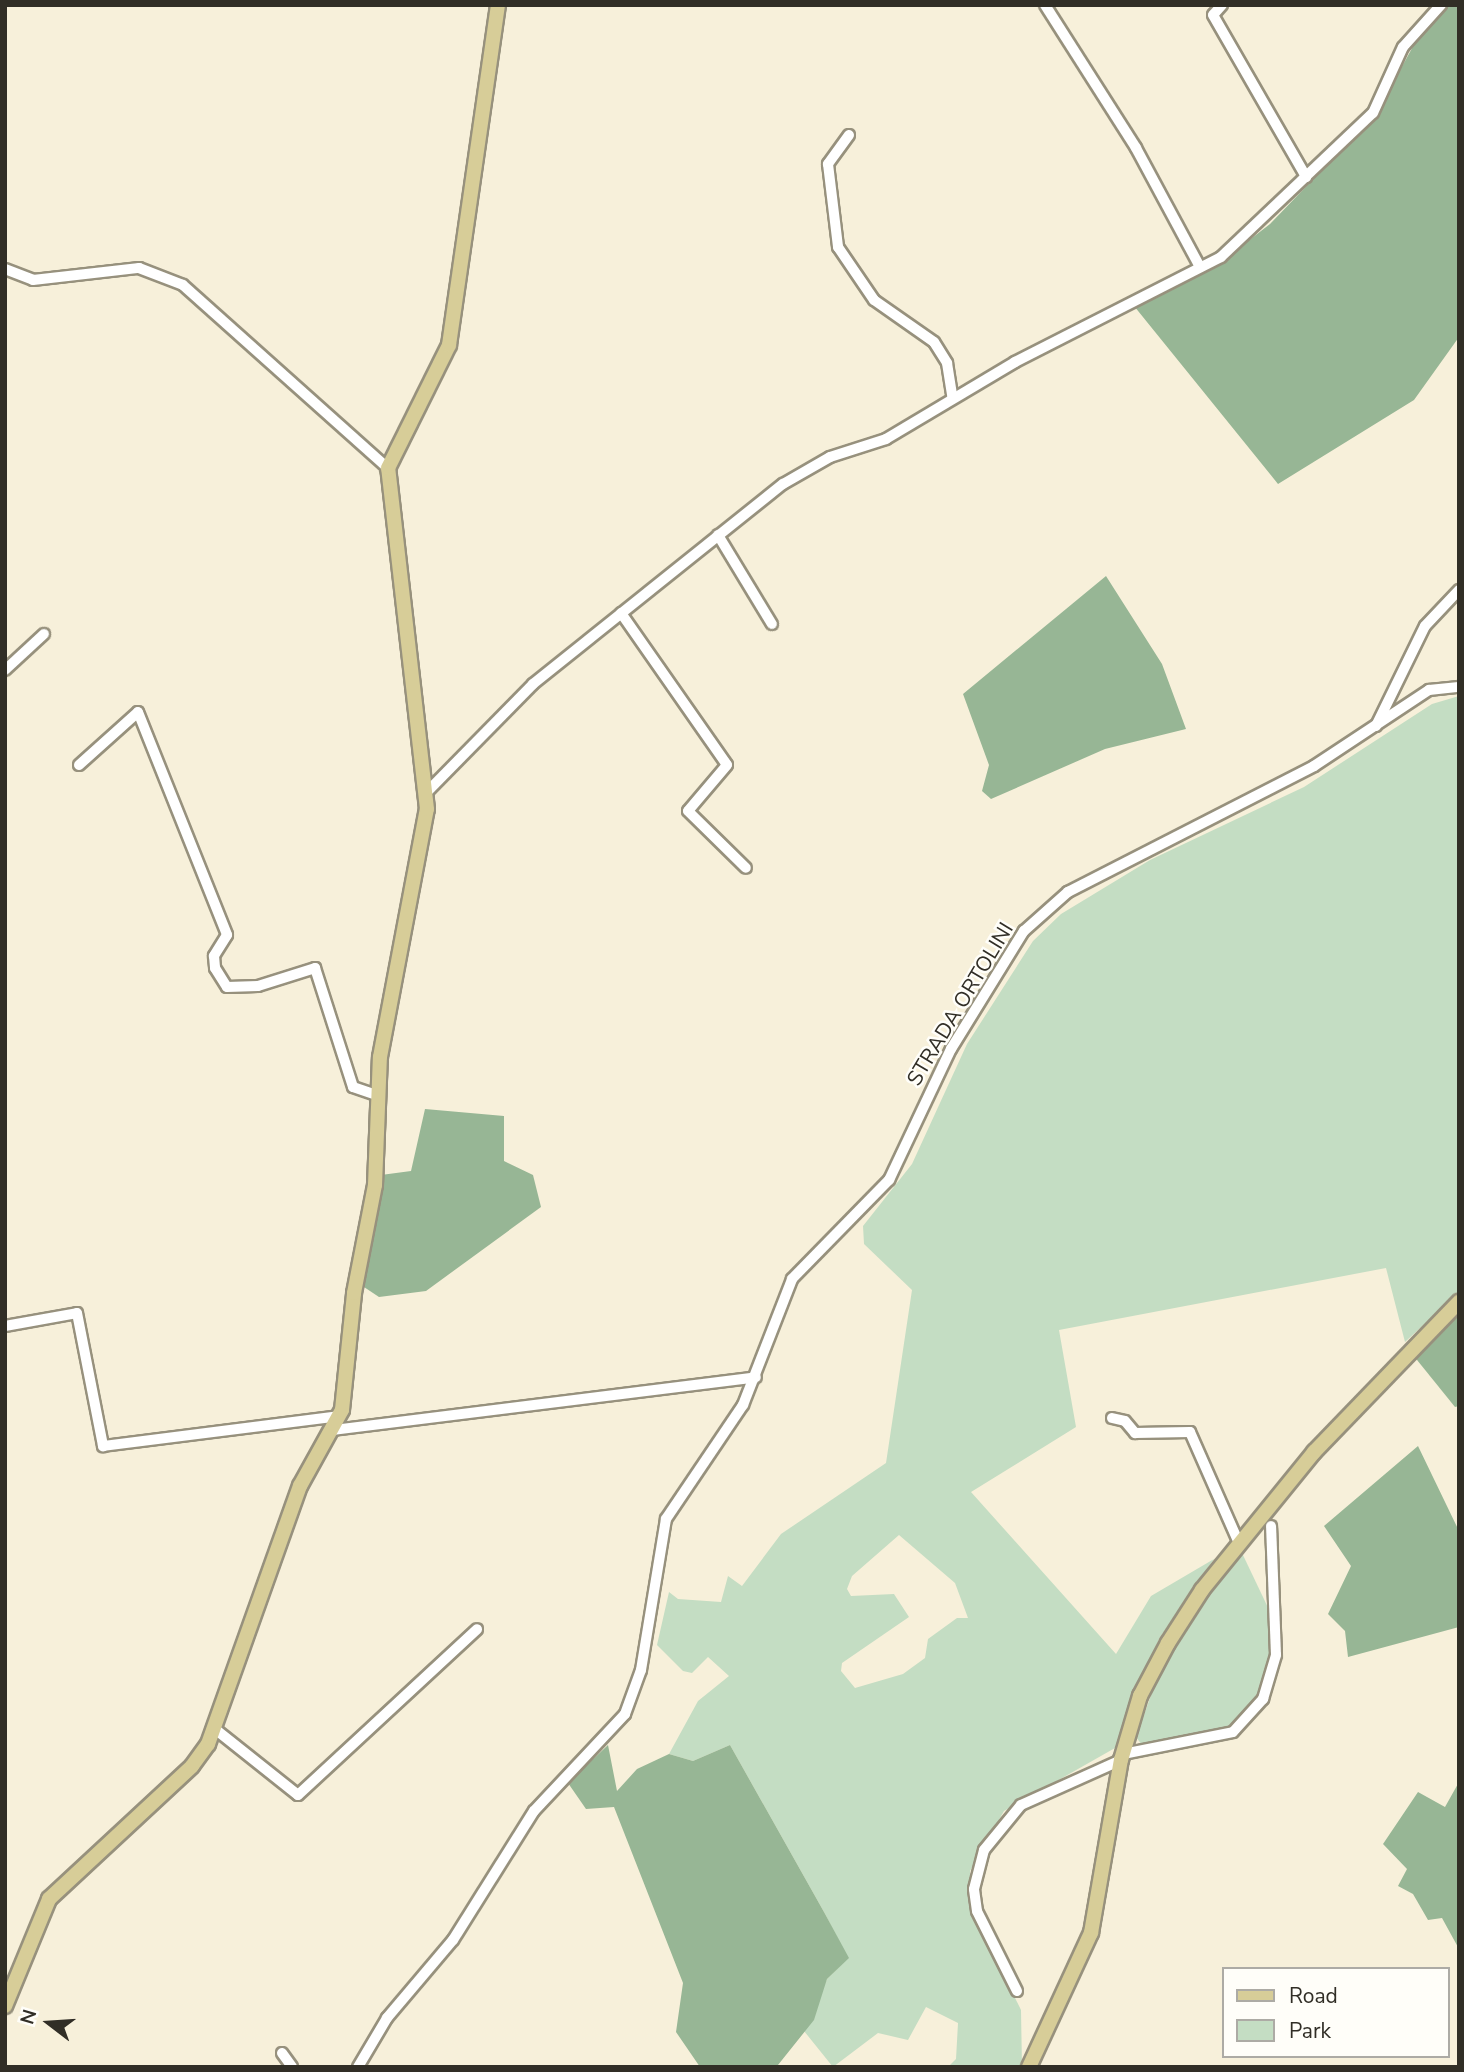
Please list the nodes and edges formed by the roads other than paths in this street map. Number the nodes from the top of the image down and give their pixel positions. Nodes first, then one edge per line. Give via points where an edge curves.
1 (498, 5) edge
2 (1045, 5) edge
3 (1222, 5) edge
4 (1441, 5) edge
5 (849, 135) dead end
6 (1306, 177) junction
7 (1200, 267) junction
8 (5, 269) edge
9 (953, 399) junction
10 (388, 468) junction
11 (718, 535) junction
12 (1459, 590) edge
13 (621, 613) junction
14 (772, 624) dead end
15 (44, 634) dead end
16 (5, 670) edge
17 (1459, 687) edge
18 (1375, 728) junction
19 (79, 765) dead end
20 (427, 792) junction
21 (746, 868) dead end
22 (376, 1095) junction
23 (1459, 1302) edge
24 (5, 1326) edge
25 (756, 1377) junction
26 (339, 1416) junction
27 (1112, 1418) dead end
28 (333, 1430) junction
29 (1271, 1527) dead end
30 (1240, 1544) junction
31 (477, 1629) dead end
32 (215, 1729) junction
33 (1122, 1757) junction
34 (1017, 1991) dead end
35 (5, 2006) edge
36 (282, 2053) dead end
37 (292, 2067) edge
38 (358, 2067) edge
39 (1029, 2067) edge

1 - 10 main road via 449,345
2 - 7 street via 1136,148
3 - 6 street via 1213,15
4 - 6 street via 1403,47 1373,113
5 - 9 street via 828,164 838,247 874,300 934,342 947,363
6 - 7 street via 1221,257
7 - 9 street
8 - 10 street via 33,280 139,268 183,285
9 - 11 street via 886,439 830,457 783,484
10 - 20 main road
11 - 13 street
11 - 14 street
12 - 18 street via 1424,626
13 - 20 street via 533,684
13 - 21 street via 727,765 688,811
15 - 16 street
17 - 18 street, STRADA ORTOLINI via 1429,690
18 - 25 street, STRADA ORTOLINI via 1068,892 1031,924 951,1049 889,1180 792,1279
19 - 22 street via 138,712 227,935 214,956 226,986 258,986 315,968 353,1087
20 - 22 main road
22 - 26 main road via 375,1185
23 - 30 main road via 1314,1452
24 - 26 street via 77,1313 103,1446
25 - 28 street
25 - 38 street, STRADA ORTOLINI via 730,1429 666,1519 641,1670 625,1714 534,1811 460,1931 387,2018
26 - 28 main road
27 - 30 street via 1125,1421 1135,1433 1190,1432
28 - 32 main road via 300,1486
29 - 33 street via 1276,1654 1264,1699 1233,1732
30 - 33 main road via 1168,1643 1140,1696
31 - 32 street via 298,1795
32 - 35 main road via 192,1766 50,1899
33 - 34 street via 1021,1805 984,1850 974,1889 977,1911
33 - 39 main road via 1091,1933
36 - 37 street

